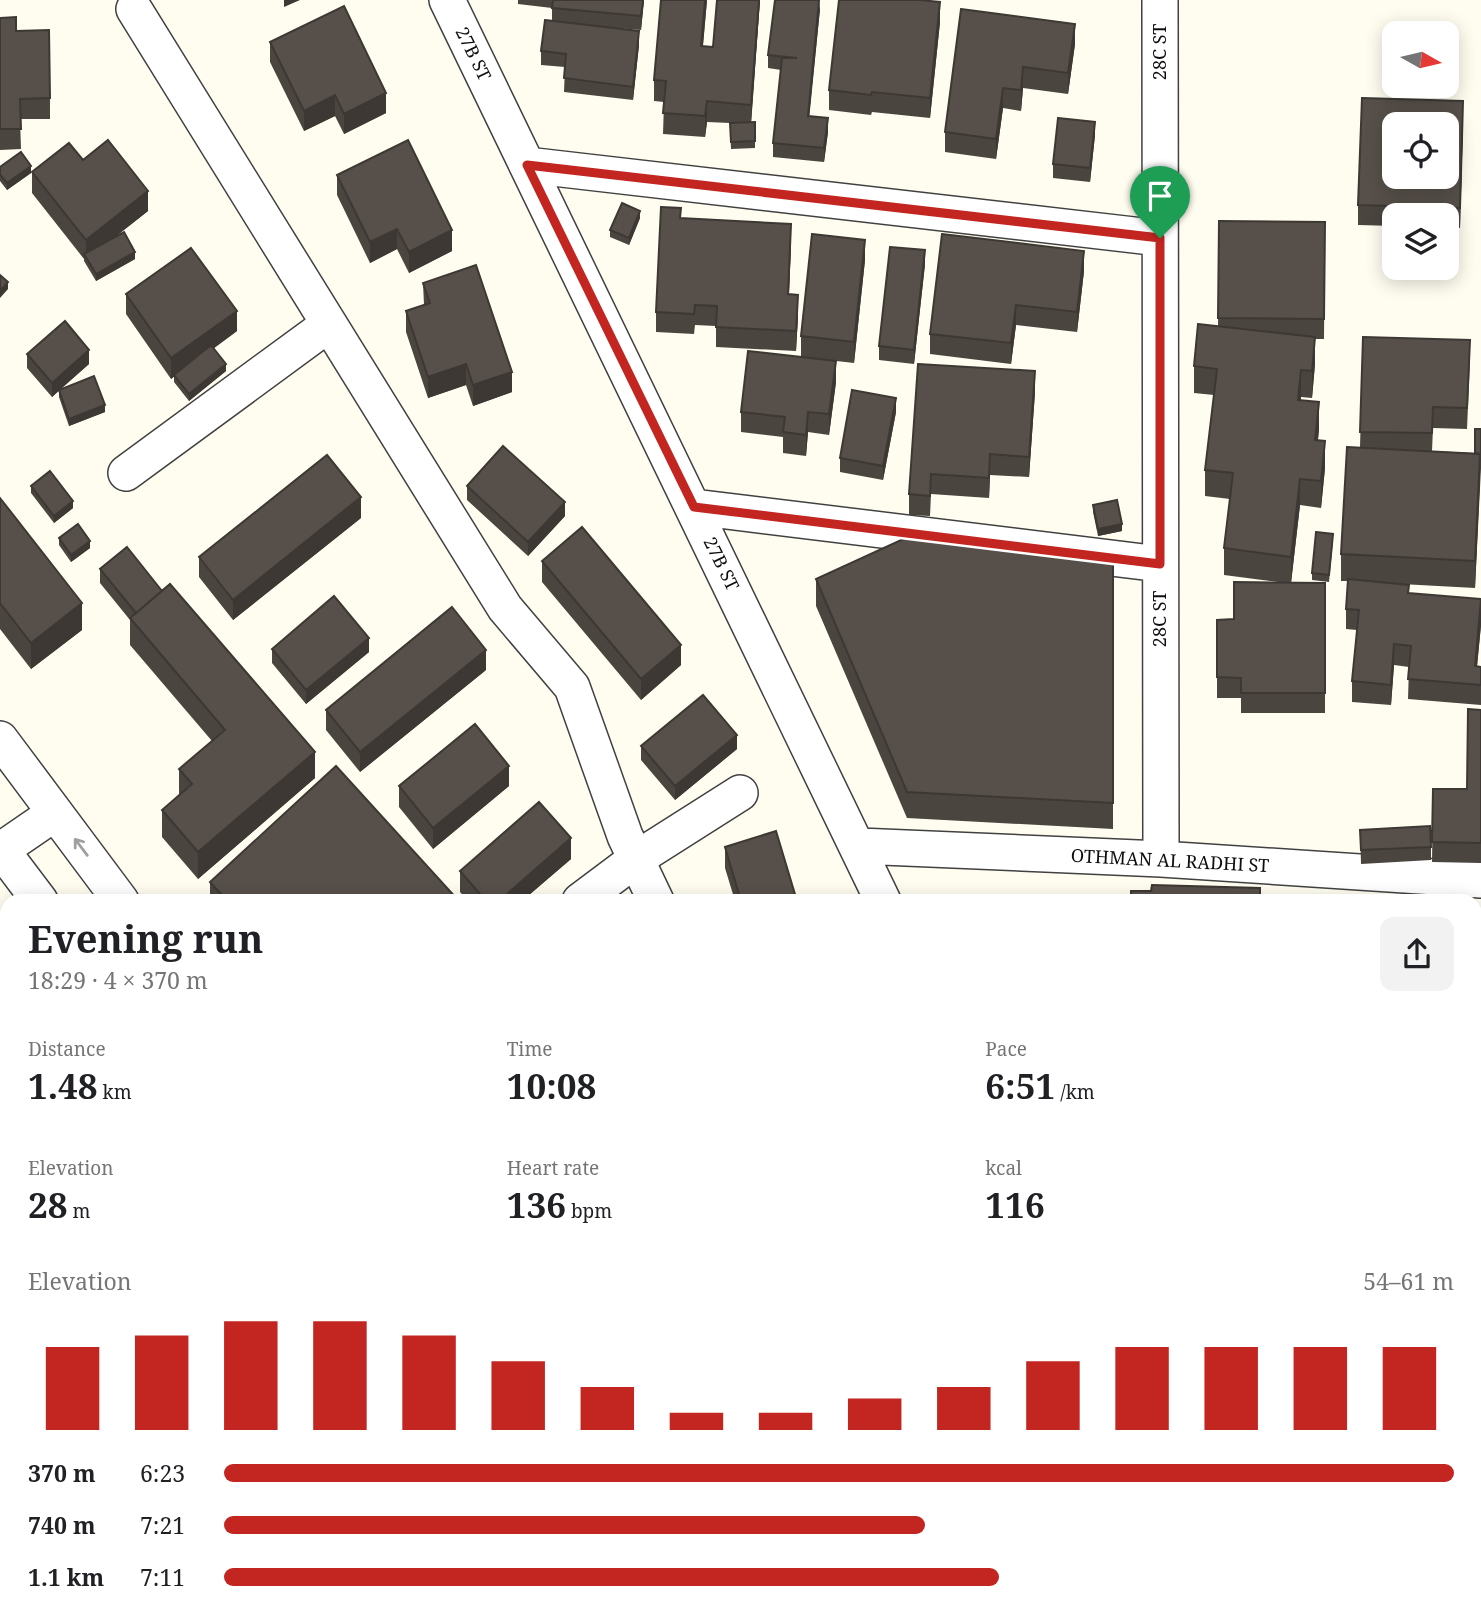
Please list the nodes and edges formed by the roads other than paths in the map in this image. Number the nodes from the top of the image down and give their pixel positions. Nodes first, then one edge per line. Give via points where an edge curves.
1 (447, 0) edge
2 (1160, 0) edge
3 (134, 9) dead end
4 (527, 165) junction
5 (1160, 238) junction
6 (330, 324) junction
7 (126, 473) dead end
8 (694, 507) junction
9 (1160, 564) junction
10 (0, 739) edge
11 (740, 793) dead end
12 (55, 813) junction
13 (859, 846) junction
14 (1, 849) edge
15 (636, 859) junction
16 (1161, 859) junction
17 (1481, 880) edge
18 (35, 894) edge
19 (116, 894) edge
20 (589, 894) edge
21 (653, 894) edge
22 (880, 894) edge

1 - 4 street, 27B ST
2 - 5 street, 28C ST
3 - 6 street
4 - 5 street
4 - 8 street, 27B ST
5 - 9 street, 28C ST
6 - 7 street
6 - 15 street via 505,608 572,687
8 - 9 street
8 - 13 street, 27B ST
9 - 16 street, 28C ST
10 - 12 street
11 - 15 street
12 - 14 street
19 -> 12 street
13 - 16 street, OTHMAN AL RADHI ST
13 - 22 street, 27B ST
14 - 18 street
15 - 20 street
15 - 21 street
16 - 17 street, OTHMAN AL RADHI ST

